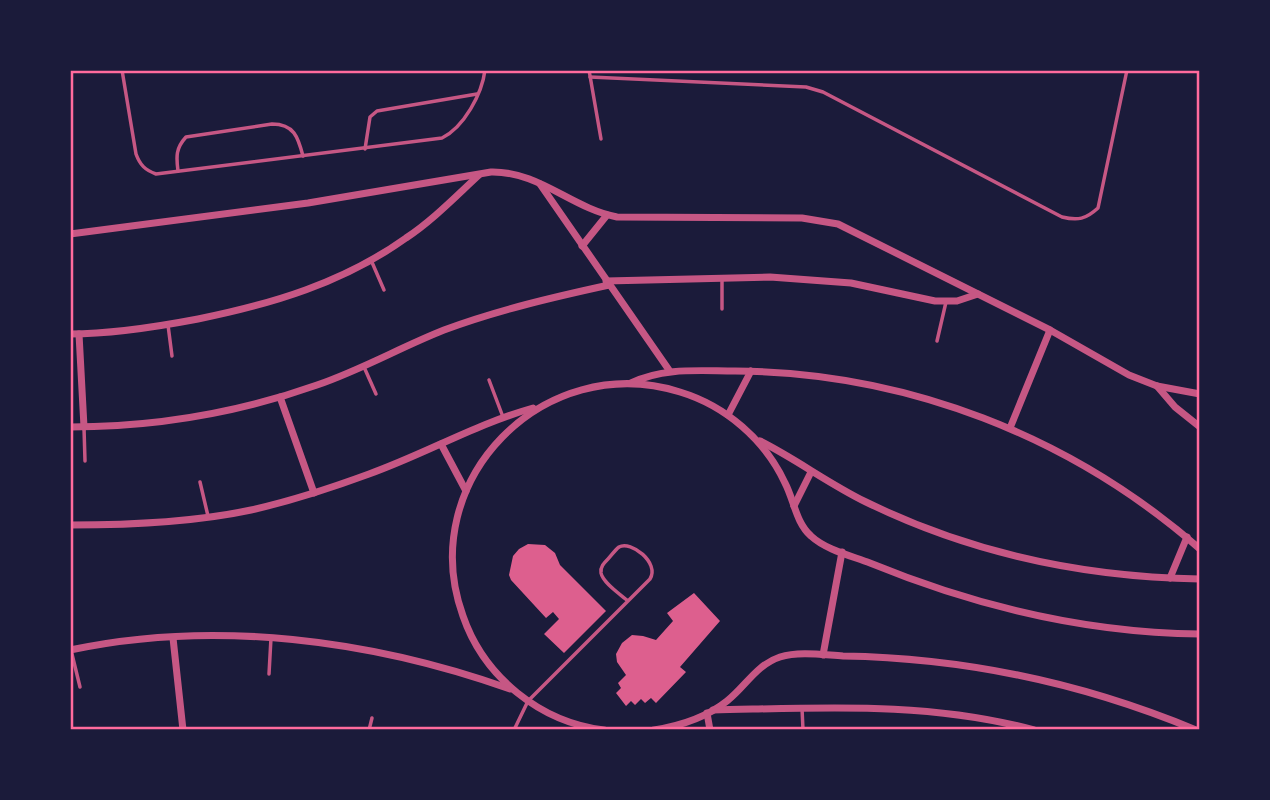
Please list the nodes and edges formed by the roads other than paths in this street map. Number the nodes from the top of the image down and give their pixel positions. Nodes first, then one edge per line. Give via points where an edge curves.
1 (122, 70) edge
2 (485, 70) edge
3 (589, 70) edge
4 (1127, 70) edge
5 (590, 76) junction
6 (477, 94) junction
7 (601, 139) dead end
8 (365, 149) junction
9 (303, 156) junction
10 (178, 171) junction
11 (480, 174) junction
12 (538, 181) junction
13 (607, 215) junction
14 (70, 234) edge
15 (582, 246) junction
16 (371, 260) junction
17 (722, 278) junction
18 (608, 283) junction
19 (384, 290) dead end
20 (978, 294) junction
21 (946, 302) junction
22 (722, 309) dead end
23 (168, 325) junction
24 (1050, 330) junction
25 (74, 334) edge
26 (937, 341) dead end
27 (172, 356) dead end
28 (364, 367) junction
29 (668, 370) junction
30 (751, 371) junction
31 (489, 380) dead end
32 (628, 384) junction
33 (1157, 386) junction
34 (376, 394) dead end
35 (1200, 394) edge
36 (280, 397) junction
37 (543, 406) junction
38 (728, 415) junction
39 (503, 417) junction
40 (70, 427) edge
41 (83, 427) junction
42 (1200, 427) edge
43 (1010, 428) junction
44 (755, 438) junction
45 (441, 444) junction
46 (85, 461) dead end
47 (811, 472) junction
48 (200, 482) dead end
49 (466, 491) junction
50 (314, 492) junction
51 (794, 506) junction
52 (208, 516) junction
53 (70, 525) edge
54 (1187, 537) junction
55 (1200, 549) edge
56 (842, 552) junction
57 (1170, 579) junction
58 (1200, 579) edge
59 (628, 601) junction
60 (1200, 634) edge
61 (173, 638) junction
62 (271, 638) junction
63 (71, 650) edge
64 (823, 655) junction
65 (269, 674) dead end
66 (80, 687) dead end
67 (513, 690) junction
68 (528, 701) junction
69 (802, 708) junction
70 (710, 712) junction
71 (372, 718) dead end
72 (183, 730) edge
73 (369, 730) edge
74 (514, 730) edge
75 (604, 730) edge
76 (654, 730) edge
77 (710, 730) edge
78 (803, 730) edge
79 (1034, 730) edge
80 (1196, 730) edge

1 - 10 lane via 139,163 156,173
2 - 6 lane
3 - 5 lane
4 - 5 lane via 1098,208 1075,220 823,92 806,87
5 - 7 lane
6 - 8 lane via 458,127 442,138
6 - 8 lane via 377,111 370,117
8 - 9 lane
9 - 10 lane
9 - 10 lane via 292,129 272,124 186,137 178,146
11 - 12 street via 513,173
11 - 14 street via 308,203
11 - 16 street via 428,222
12 - 13 street
12 - 15 street
13 - 15 street
13 - 20 street via 828,221
15 - 18 street
16 - 19 lane
16 - 23 street via 280,300
17 - 18 street
17 - 21 street via 851,283
17 - 22 lane
18 - 28 street via 444,330
18 - 29 street
20 - 21 street
20 - 24 street
21 - 26 lane
23 - 25 street
23 - 27 lane
24 - 33 street
24 - 43 street
25 - 41 street
28 - 34 lane
28 - 36 street
29 - 30 street
29 - 32 street
30 - 38 street
30 - 43 street via 895,391
31 - 39 lane
32 - 37 street via 593,387
32 - 38 street via 680,392
33 - 35 street
33 - 42 street
36 - 41 street via 177,419
36 - 50 street
37 - 39 street
37 - 49 street via 501,438
38 - 44 street
39 - 45 street
40 - 41 street
41 - 46 lane
43 - 54 street via 1118,485
44 - 47 street
44 - 51 street via 776,466
45 - 49 street
45 - 50 street
47 - 51 street
47 - 57 street via 896,517 967,542 1079,569
48 - 52 lane
49 - 67 street via 453,549 458,601 479,650
50 - 52 street via 251,510
51 - 56 street via 811,536
52 - 53 street
54 - 55 street
54 - 57 street
56 - 60 street via 939,589 1015,611 1123,629
56 - 64 street
57 - 58 street
59 - 59 lane via 653,570 651,563 626,546 619,547 601,572
59 - 68 lane
61 - 62 street
61 - 63 street
61 - 72 street
62 - 65 lane
62 - 67 street via 407,657
63 - 66 lane
64 - 70 street via 773,660
64 - 80 street via 914,659 1009,672 1116,700
67 - 68 street
68 - 74 lane
68 - 75 street via 558,718
69 - 70 street
69 - 78 lane
69 - 79 street via 934,711
70 - 76 street
70 - 77 street
71 - 73 lane

